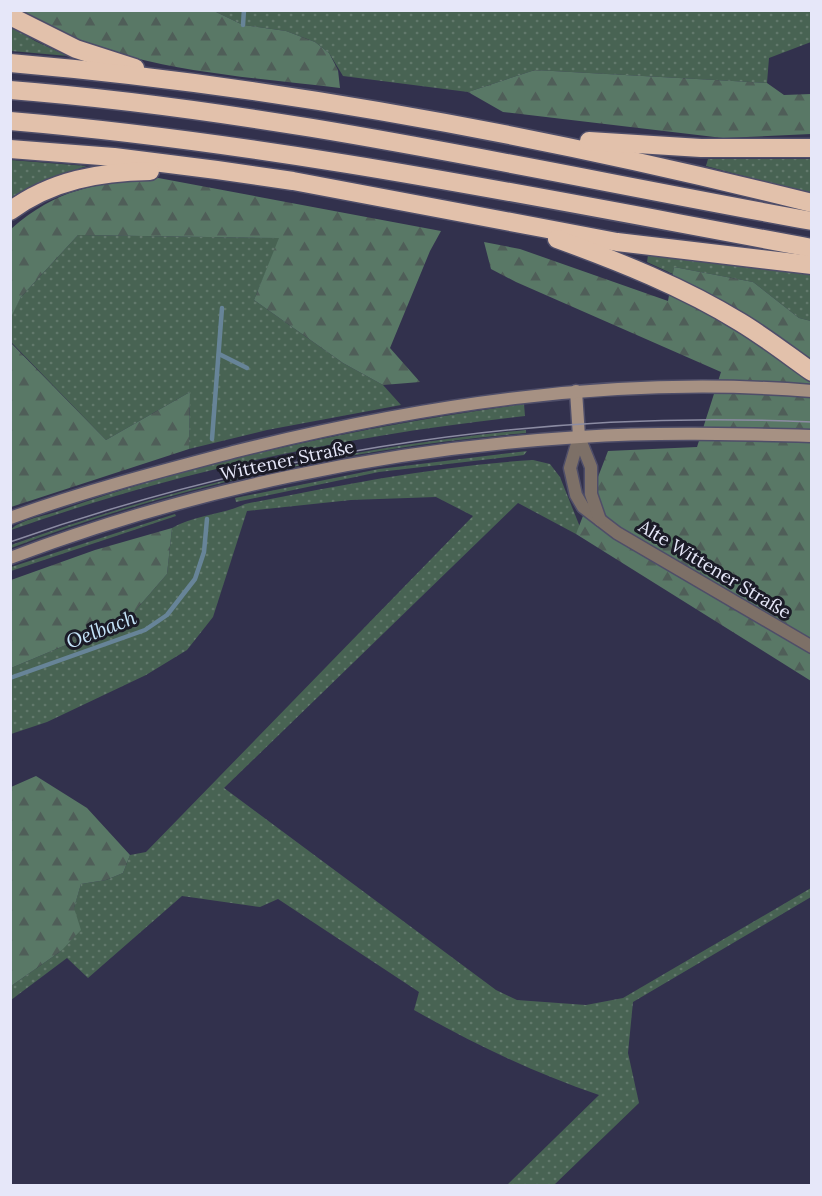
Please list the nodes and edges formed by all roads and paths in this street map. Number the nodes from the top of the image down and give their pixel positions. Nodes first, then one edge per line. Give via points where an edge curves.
1 (10, 16) edge
2 (10, 63) edge
3 (207, 85) junction
4 (10, 90) edge
5 (10, 121) edge
6 (524, 137) junction
7 (812, 148) edge
8 (10, 149) edge
9 (217, 170) junction
10 (812, 203) edge
11 (10, 211) edge
12 (507, 221) junction
13 (812, 221) edge
14 (812, 248) edge
15 (812, 265) edge
16 (812, 372) edge
17 (576, 391) junction
18 (812, 391) edge
19 (812, 436) edge
20 (579, 437) junction
21 (10, 518) edge
22 (601, 521) junction
23 (10, 558) edge
24 (812, 647) edge

1 - 3 highway via 57,41 119,64
2 - 3 highway
3 - 6 highway
4 - 13 highway via 106,99 302,127
5 - 14 highway via 297,154
6 - 7 highway via 701,148
6 - 10 highway
8 - 9 highway
9 - 11 highway via 117,171 39,193
9 - 12 highway
12 - 15 highway via 617,242
12 - 16 highway via 651,276 703,301
17 - 18 main road, Wittener Straße via 704,387
17 - 20 main road
17 - 21 main road, Wittener Straße via 482,401 351,425 189,463
19 - 20 main road, Wittener Straße
20 - 22 street via 591,467 591,494
20 - 22 street, Alte Wittener Straße via 570,468 576,495 583,507
20 - 23 main road, Wittener Straße via 436,452 292,476 151,511
22 - 24 street, Alte Wittener Straße

